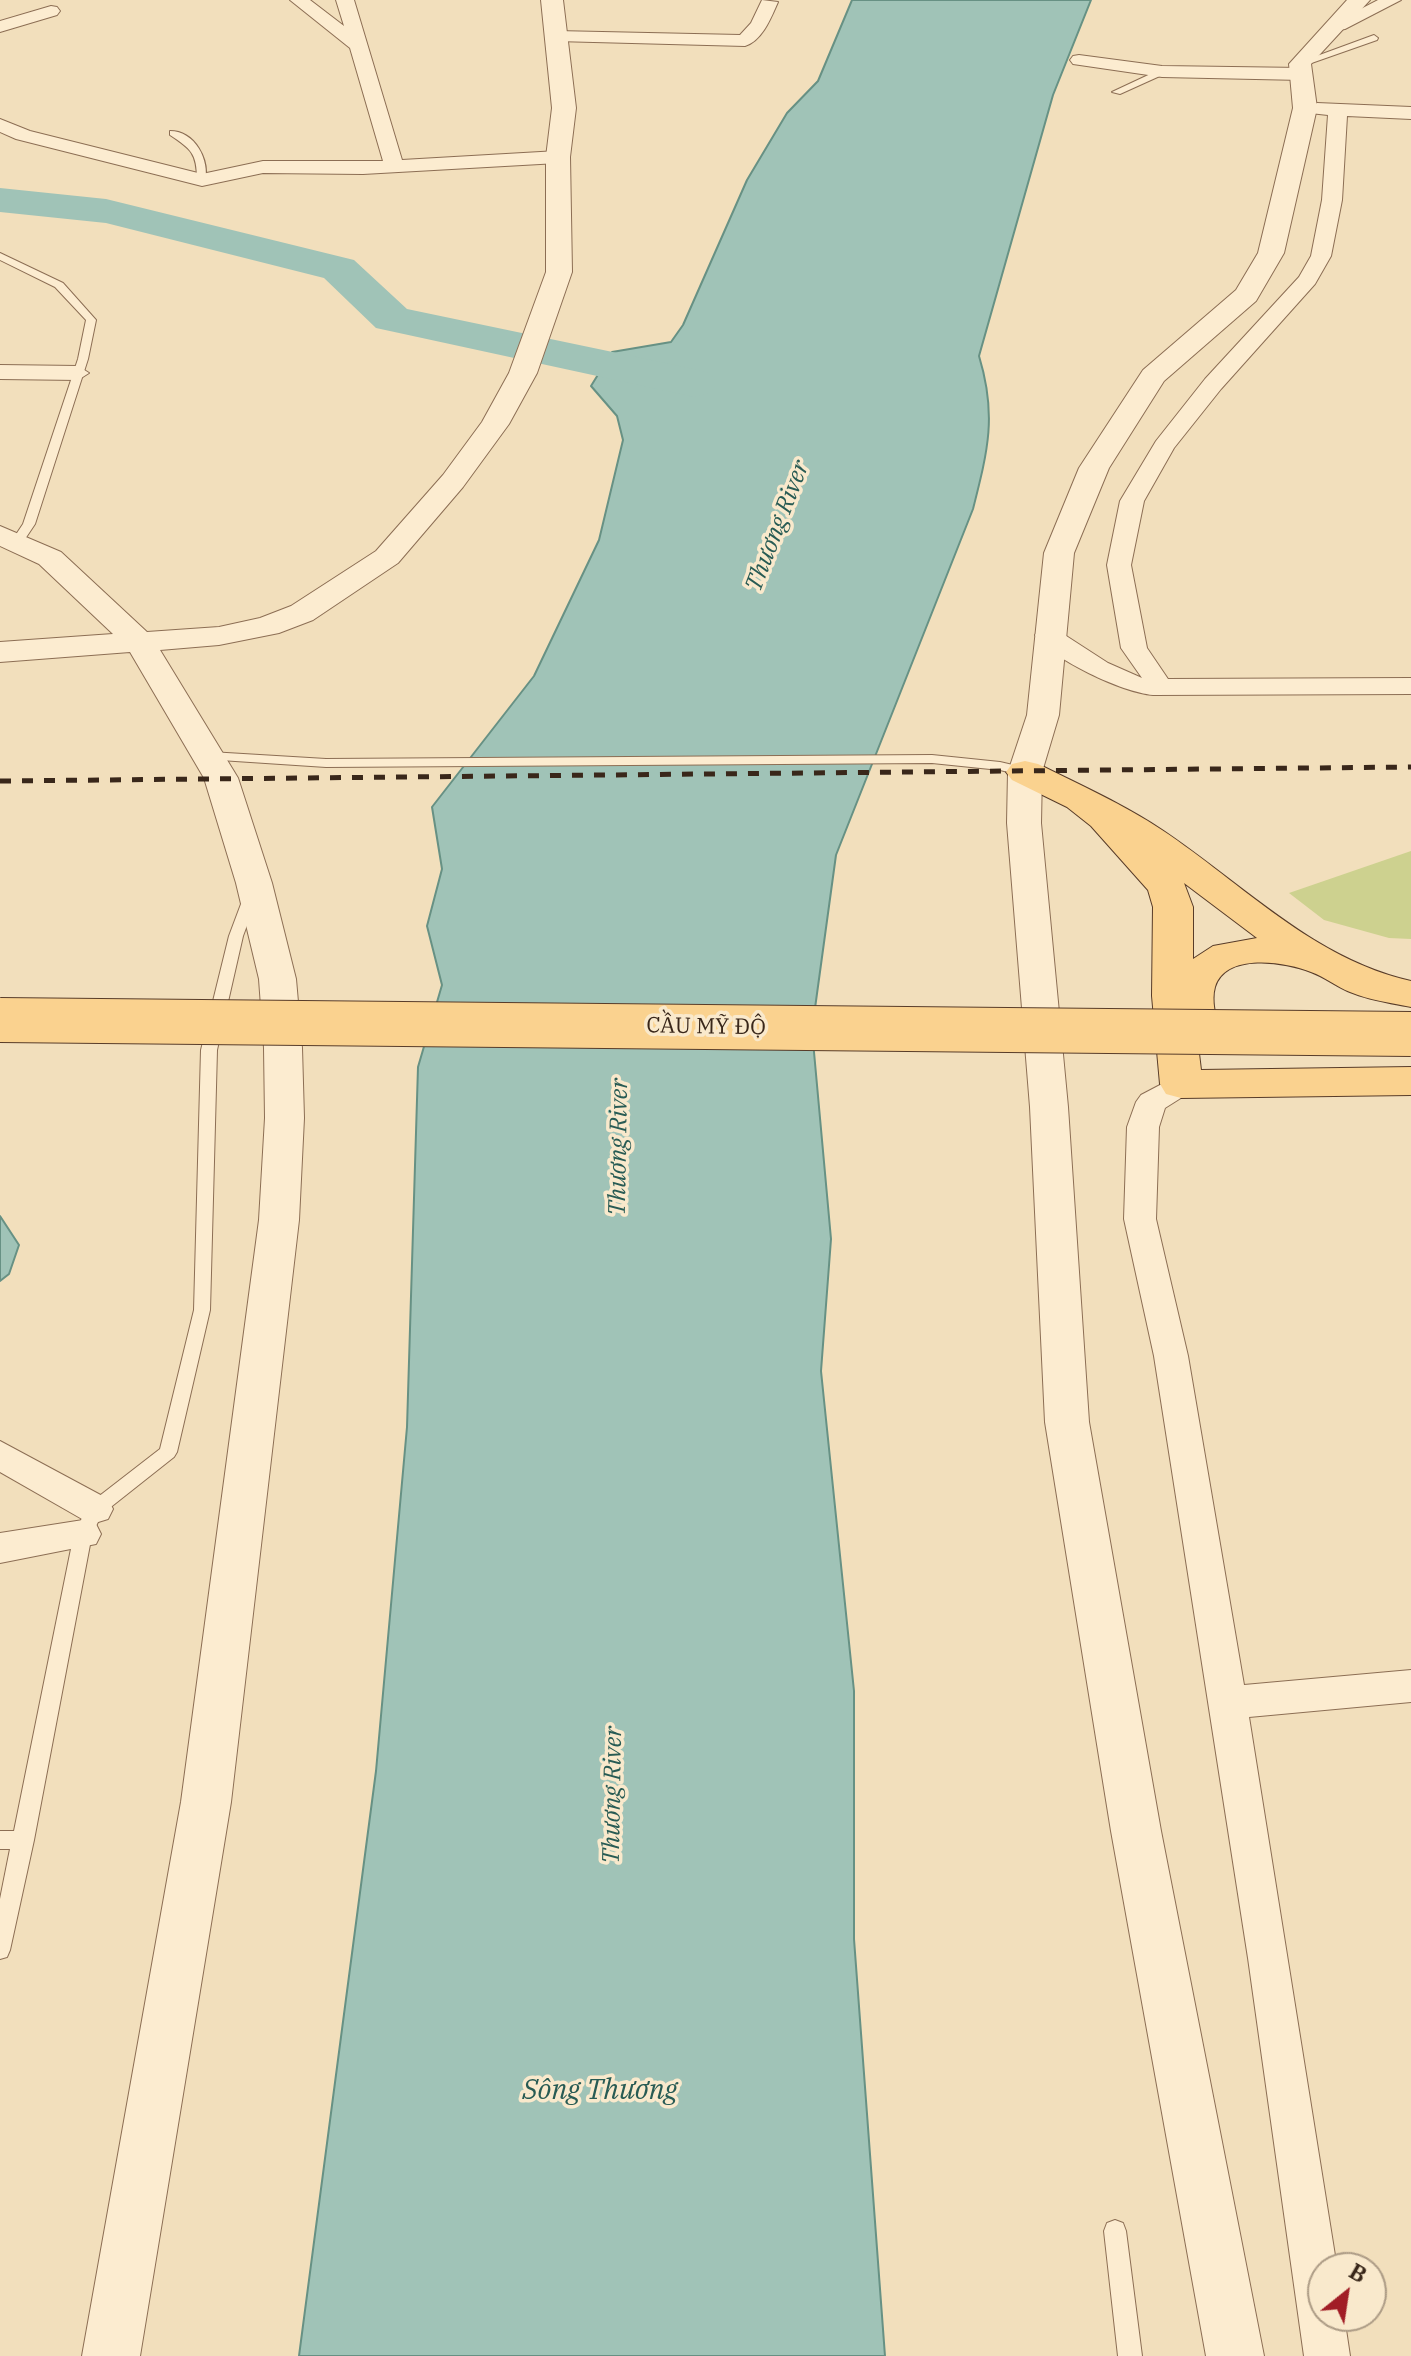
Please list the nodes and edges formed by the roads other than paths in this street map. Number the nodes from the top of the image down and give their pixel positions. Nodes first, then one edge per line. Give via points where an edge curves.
1 (299, 0) edge
2 (345, 0) edge
3 (552, 0) edge
4 (1392, 0) edge
5 (769, 2) edge
6 (51, 11) dead end
7 (1357, 21) edge
8 (0, 27) edge
9 (556, 36) junction
10 (356, 44) junction
11 (1079, 60) dead end
12 (1159, 73) junction
13 (1311, 89) junction
14 (1117, 92) dead end
15 (1411, 113) edge
16 (0, 125) edge
17 (173, 133) dead end
18 (558, 157) junction
19 (394, 166) junction
20 (202, 180) junction
21 (0, 256) edge
22 (0, 372) edge
23 (78, 373) junction
24 (9, 539) edge
25 (1048, 635) junction
26 (139, 641) junction
27 (0, 652) edge
28 (1411, 686) edge
29 (1153, 687) junction
30 (210, 756) junction
31 (1025, 772) junction
32 (1079, 798) junction
33 (255, 887) junction
34 (1320, 962) junction
35 (1411, 994) edge
36 (0, 1020) edge
37 (1411, 1034) edge
38 (1411, 1081) edge
39 (1193, 1084) junction
40 (0, 1455) edge
41 (89, 1522) junction
42 (0, 1548) edge
43 (1411, 1686) edge
44 (1227, 1703) junction
45 (0, 1840) edge
46 (24, 1840) junction
47 (0, 1950) edge
48 (1115, 2231) dead end
49 (108, 2350) edge
50 (1130, 2356) edge
51 (1235, 2356) edge
52 (1327, 2356) edge

1 - 10 street
2 - 10 street
3 - 9 street
4 - 7 street
5 - 9 street via 745,41
6 - 8 street
7 - 13 street via 1312,46
9 - 18 street via 564,108
10 - 19 street
11 - 12 street
12 - 13 street
12 - 14 lane
13 - 15 street
13 - 25 street via 1271,253 1247,295 1153,376 1094,468 1059,553
13 - 29 street via 1332,200 1321,256 1308,280 1164,446 1132,501 1119,565 1134,648 1155,679
16 - 20 street
17 - 20 lane via 199,151
18 - 19 street
18 - 26 street via 559,272 523,373 495,424 453,481 387,557 302,613 219,636
19 - 20 street via 263,167
21 - 23 lane via 59,285 91,320
22 - 23 street
23 - 24 lane via 29,524
24 - 26 street via 50,558
25 - 29 street via 1122,680
25 - 31 street via 1043,715
26 - 27 street
26 - 30 street
28 - 29 street
30 - 31 lane via 326,763 932,759
30 - 33 street
31 - 32 main road
31 - 51 street via 1024,823 1049,1107 1067,1422 1136,1831
32 - 34 main road via 1150,839
32 - 39 main road via 1167,887 1173,907 1172,996
33 - 41 lane via 236,936 209,1050 202,1310 168,1452
33 - 49 street via 272,950 280,1011 285,1131 279,1220 206,1802
34 - 35 main road via 1366,984
34 - 39 main road via 1262,949 1231,956 1202,973 1194,989
36 - 37 main road, CẦU MỸ ĐỘ, bridge
38 - 39 main road
39 - 44 street via 1152,1102 1143,1127 1140,1219 1171,1356
40 - 41 street
41 - 42 street
41 - 46 lane
43 - 44 street
44 - 52 street
45 - 46 lane
46 - 47 lane
48 - 50 lane

